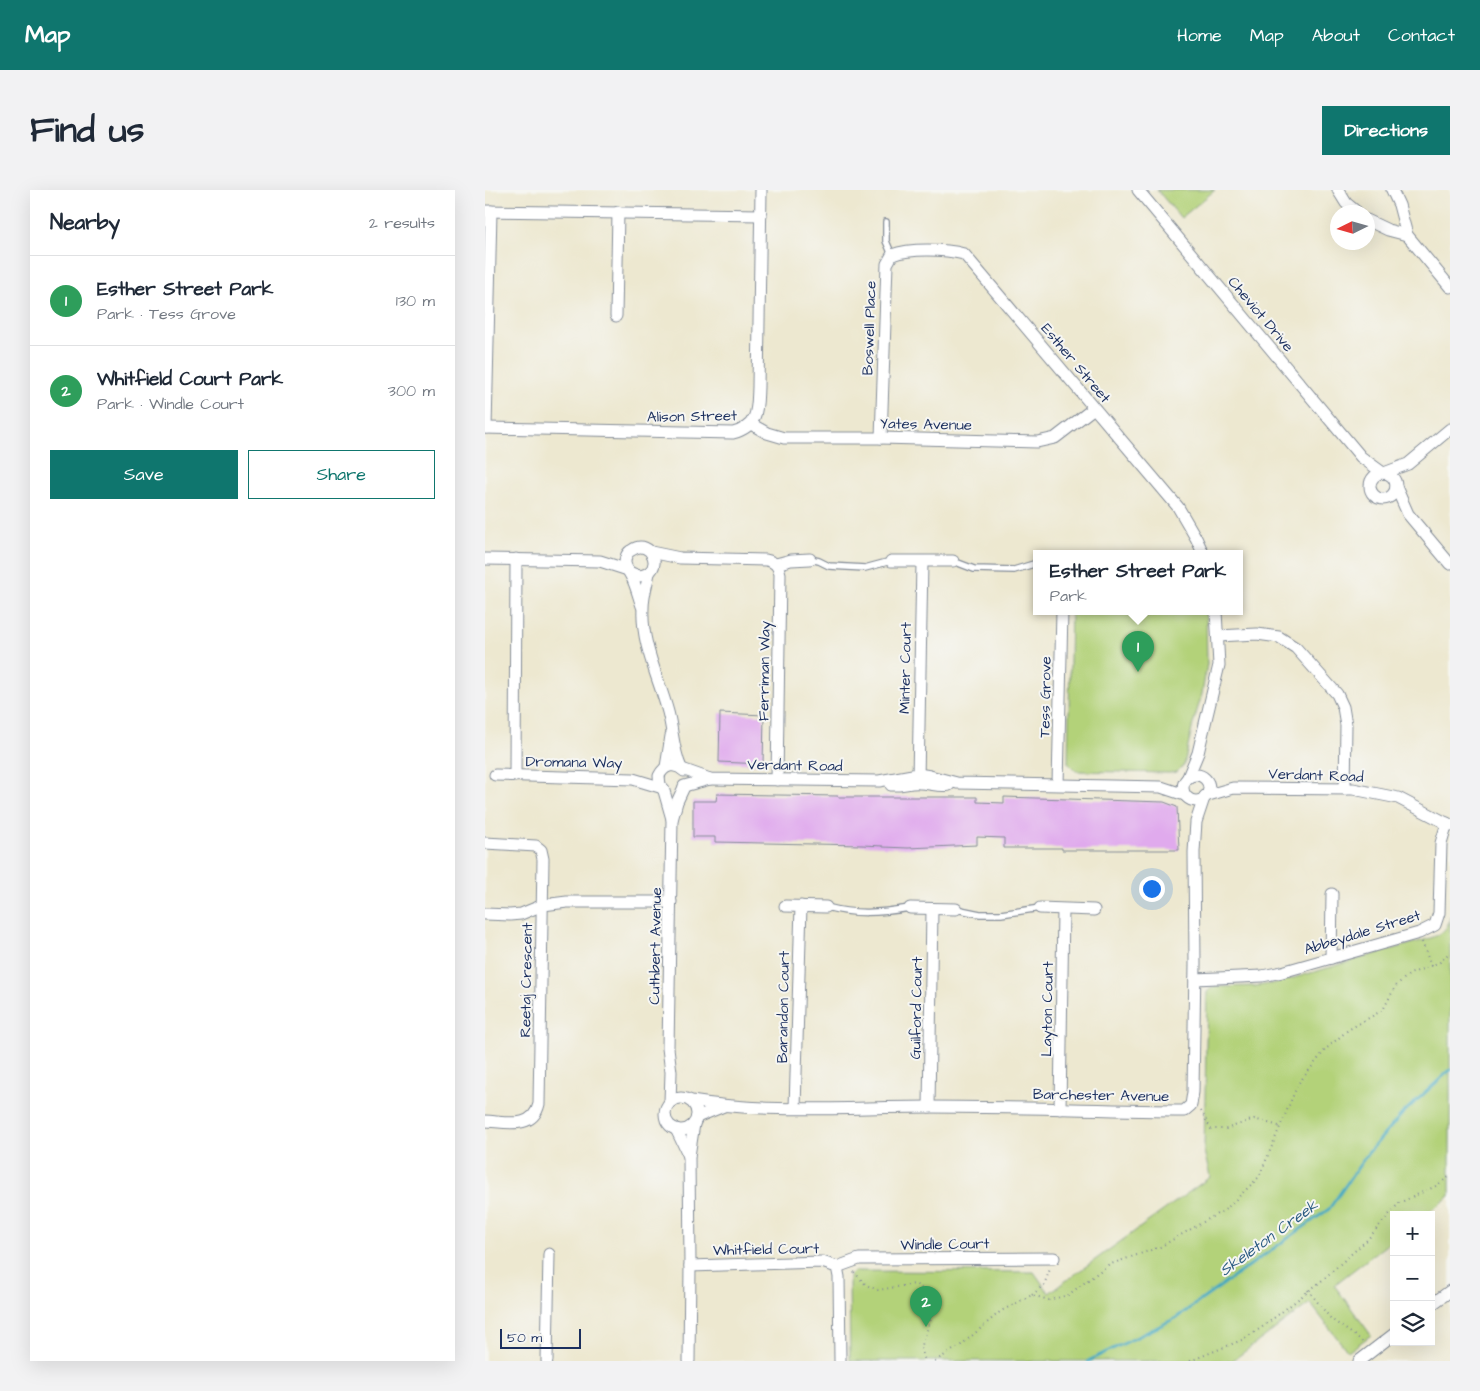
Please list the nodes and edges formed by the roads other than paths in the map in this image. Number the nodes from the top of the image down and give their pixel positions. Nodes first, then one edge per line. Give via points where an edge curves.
1 (761, 190) edge
2 (1139, 190) edge
3 (1338, 190) edge
4 (1392, 190) edge
5 (1348, 205) edge
6 (488, 211) edge
7 (618, 212) junction
8 (761, 215) junction
9 (886, 222) dead end
10 (1375, 224) edge
11 (1407, 235) junction
12 (892, 255) junction
13 (1450, 287) edge
14 (616, 316) dead end
15 (1094, 408) junction
16 (751, 424) junction
17 (486, 428) edge
18 (1450, 429) edge
19 (881, 438) junction
20 (1361, 457) junction
21 (1408, 464) junction
22 (1384, 473) junction
23 (1396, 486) junction
24 (1370, 488) junction
25 (1382, 500) junction
26 (1409, 514) junction
27 (631, 550) junction
28 (1202, 550) edge
29 (651, 552) junction
30 (680, 558) junction
31 (485, 559) edge
32 (516, 559) junction
33 (811, 559) joint
34 (600, 561) junction
35 (891, 561) joint
36 (922, 562) junction
37 (953, 562) joint
38 (775, 564) junction
39 (1033, 564) edge
40 (1450, 564) edge
41 (629, 571) junction
42 (651, 571) junction
43 (643, 608) junction
44 (1062, 615) edge
45 (1216, 615) edge
46 (1218, 636) junction
47 (671, 735) junction
48 (1198, 752) junction
49 (665, 767) junction
50 (681, 769) junction
51 (490, 776) edge
52 (515, 776) junction
53 (918, 778) junction
54 (1187, 778) junction
55 (1204, 778) junction
56 (633, 779) junction
57 (710, 779) junction
58 (777, 780) junction
59 (1058, 784) junction
60 (684, 787) junction
61 (1161, 787) junction
62 (663, 788) junction
63 (1233, 788) junction
64 (1345, 789) junction
65 (1186, 796) junction
66 (1205, 797) junction
67 (672, 820) junction
68 (1196, 822) junction
69 (1449, 824) edge
70 (485, 843) edge
71 (1332, 894) dead end
72 (671, 902) junction
73 (543, 905) junction
74 (785, 906) dead end
75 (801, 906) junction
76 (825, 907) joint
77 (910, 908) joint
78 (932, 908) junction
79 (1039, 908) joint
80 (956, 909) joint
81 (1063, 910) junction
82 (1094, 910) dead end
83 (485, 914) edge
84 (1331, 958) junction
85 (1195, 979) junction
86 (671, 1072) junction
87 (687, 1099) junction
88 (670, 1102) junction
89 (724, 1106) junction
90 (929, 1107) junction
91 (795, 1108) junction
92 (1060, 1109) junction
93 (695, 1120) junction
94 (485, 1121) edge
95 (676, 1129) junction
96 (689, 1156) junction
97 (549, 1254) dead end
98 (1054, 1258) road end
99 (843, 1265) junction
100 (690, 1266) junction
101 (1450, 1291) edge
102 (1435, 1302) edge
103 (1390, 1338) edge
104 (1373, 1357) edge
105 (547, 1361) edge
106 (689, 1361) edge
107 (840, 1361) edge
108 (1359, 1361) edge

1 - 8 street, Alison Street
2 - 20 street, Cheviot Drive
3 - 5 street
4 - 11 street
6 - 7 street
6 - 17 street
7 - 8 street
7 - 14 street
8 - 16 street, Alison Street via 758,387
9 - 12 lane, Boswell Place via 886,241
10 - 11 street
11 - 13 street
12 - 15 street, Esther Street via 908,251 964,254
12 - 19 street, Boswell Place via 886,274
15 - 19 street, Yates Avenue via 1055,438 1037,442
15 - 28 street, Esther Street via 1178,507
16 - 17 street, Alison Street via 745,430 733,433
16 - 19 street, Yates Avenue via 785,438
18 - 21 street
20 - 22 street, Cheviot Drive
20 - 24 street, Cheviot Drive
21 - 22 street
21 - 23 street
22 - 23 street via 1393,478
22 - 24 street via 1372,478
23 - 25 street via 1391,497
23 - 26 street
24 - 25 street via 1373,496
25 - 26 street
26 - 40 street
27 - 29 street via 641,547
27 - 34 street
27 - 41 street via 625,562
29 - 30 street
29 - 42 street via 654,561
30 - 38 street via 766,560
30 - 42 street
31 - 32 street
32 - 34 street
32 - 52 street, Dromana Way
33 - 35 lane via 829,566 865,568
33 - 38 street
34 - 41 street
35 - 36 street
36 - 37 street
36 - 53 street, Minter Court
37 - 39 lane via 974,569 993,570 1014,570
38 - 58 street, Ferriman Way via 780,574
41 - 42 street via 639,576
41 - 43 street
42 - 43 street
43 - 47 street via 644,629 669,715
44 - 59 street, Tess Grove
45 - 46 street
46 - 48 street via 1219,665
46 - 64 street via 1257,634 1279,637 1296,648 1337,694 1346,724
47 - 49 street
47 - 50 street
48 - 54 street
48 - 55 street
49 - 50 street via 674,765
49 - 56 street, Dromana Way
49 - 62 street via 659,776
50 - 57 street, Verdant Road
50 - 60 street via 686,777
51 - 52 street, Dromana Way
52 - 56 street, Dromana Way
53 - 58 street, Verdant Road
53 - 59 street, Verdant Road via 930,776 957,783
54 - 55 street via 1196,775
54 - 61 street, Verdant Road
54 - 65 street via 1183,786
55 - 63 street, Verdant Road
55 - 66 street via 1209,788
56 - 62 street, Dromana Way
57 - 58 street, Verdant Road
57 - 60 street, Verdant Road
59 - 61 street, Verdant Road
60 - 62 street via 672,793
60 - 67 street, Cuthbert Avenue
61 - 65 street, Verdant Road
62 - 67 street, Cuthbert Avenue
63 - 64 street, Verdant Road
63 - 66 street, Verdant Road
64 - 69 street, Verdant Road via 1399,798
65 - 66 street via 1195,801
65 - 68 street, Barchester Avenue
66 - 68 street, Barchester Avenue
67 - 72 street, Cuthbert Avenue
68 - 85 street, Barchester Avenue
69 - 84 street, Abbeydale Street via 1441,843 1439,913 1435,925 1419,933
70 - 73 street, Reetaj Crescent via 530,844 541,850
71 - 84 street
72 - 73 street
72 - 86 street, Cuthbert Avenue via 668,1048
73 - 83 street via 521,914
73 - 94 street, Reetaj Crescent via 537,1113 524,1122
74 - 75 street
75 - 76 street
75 - 91 street, Barandon Court
76 - 77 lane via 846,912 880,913
77 - 78 street
78 - 80 street
78 - 90 street, Guilford Court
79 - 80 lane via 1001,914
79 - 81 street
81 - 82 street
81 - 92 street, Layton Court
84 - 85 street, Abbeydale Street via 1262,976
85 - 92 street, Barchester Avenue via 1193,1092 1184,1111
86 - 87 street, Cuthbert Avenue
86 - 88 street, Cuthbert Avenue
87 - 88 street via 678,1098
87 - 89 street, Barchester Avenue
87 - 93 street via 695,1105
88 - 95 street via 665,1117
89 - 91 street, Barchester Avenue
89 - 93 street, Barchester Avenue
90 - 91 street, Barchester Avenue
90 - 92 street, Barchester Avenue
93 - 95 street via 686,1129
93 - 96 street
95 - 96 street
96 - 100 street
97 - 105 street
98 - 99 street, Windle Court via 859,1259
99 - 100 street, Whitfield Court via 822,1262
99 - 107 street, Whitfield Court via 839,1277
100 - 106 street
101 - 102 street
103 - 104 street
104 - 108 street

